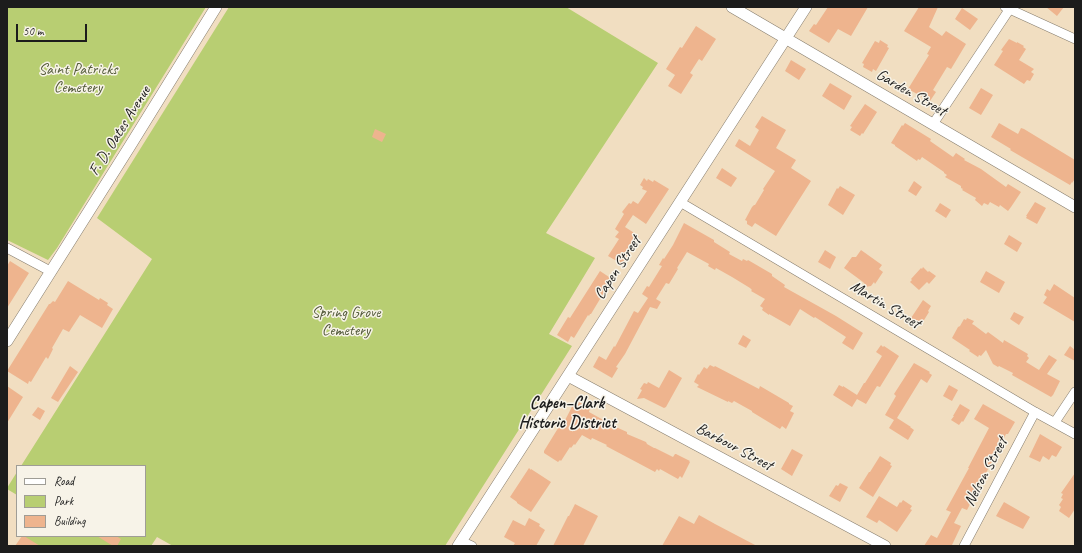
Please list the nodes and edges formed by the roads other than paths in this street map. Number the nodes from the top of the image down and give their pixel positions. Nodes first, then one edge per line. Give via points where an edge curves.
1 (216, 7) edge
2 (732, 7) edge
3 (806, 7) edge
4 (1008, 8) edge
5 (786, 38) junction
6 (1075, 39) edge
7 (933, 124) junction
8 (680, 202) junction
9 (1075, 207) edge
10 (7, 248) edge
11 (50, 271) junction
12 (7, 341) edge
13 (568, 376) junction
14 (1075, 392) edge
15 (1035, 412) junction
16 (1055, 422) junction
17 (1075, 434) edge
18 (459, 543) edge
19 (472, 546) edge
20 (885, 546) edge
21 (964, 546) edge

1 - 11 street, F. D. Oates Avenue
2 - 5 street, Garden Street
3 - 5 street, Capen Street
4 - 6 street
4 - 7 street
5 - 7 street, Garden Street
5 - 8 street, Capen Street
7 - 9 street, Garden Street
8 - 13 street, Capen Street
8 - 15 street, Martin Street
10 - 11 street
11 - 12 street, F. D. Oates Avenue
13 - 18 street, Capen Street
13 - 20 street, Barbour Street
14 - 16 street
15 - 16 street, Martin Street
15 - 21 street, Nelson Street
16 - 17 street, Martin Street
18 - 19 street

